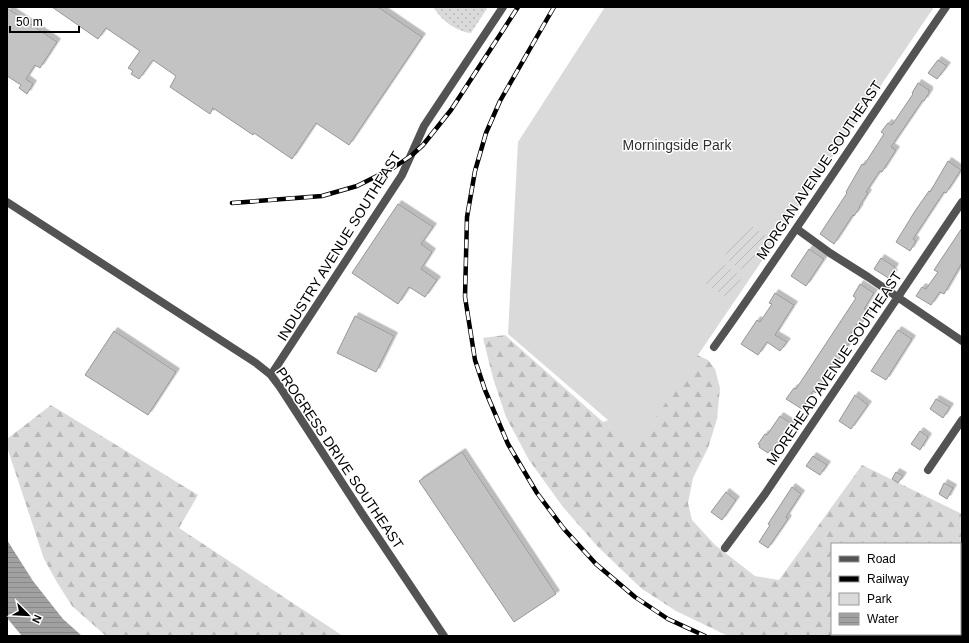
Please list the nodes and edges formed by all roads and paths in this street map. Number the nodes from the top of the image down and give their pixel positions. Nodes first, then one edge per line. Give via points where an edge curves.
1 (503, 7) edge
2 (946, 7) edge
3 (7, 202) edge
4 (962, 202) edge
5 (797, 229) junction
6 (897, 298) junction
7 (962, 341) edge
8 (714, 347) dead end
9 (271, 375) junction
10 (962, 420) edge
11 (928, 470) dead end
12 (725, 548) dead end
13 (444, 636) edge

1 - 9 street, INDUSTRY AVENUE SOUTHEAST via 424,126 402,175
2 - 5 street, MORGAN AVENUE SOUTHEAST
3 - 9 street, PROGRESS DRIVE SOUTHEAST
4 - 6 street, MOREHEAD AVENUE SOUTHEAST
5 - 6 street
5 - 8 street, MORGAN AVENUE SOUTHEAST
6 - 7 street
6 - 12 street, MOREHEAD AVENUE SOUTHEAST via 765,494
9 - 13 street, PROGRESS DRIVE SOUTHEAST
10 - 11 street

